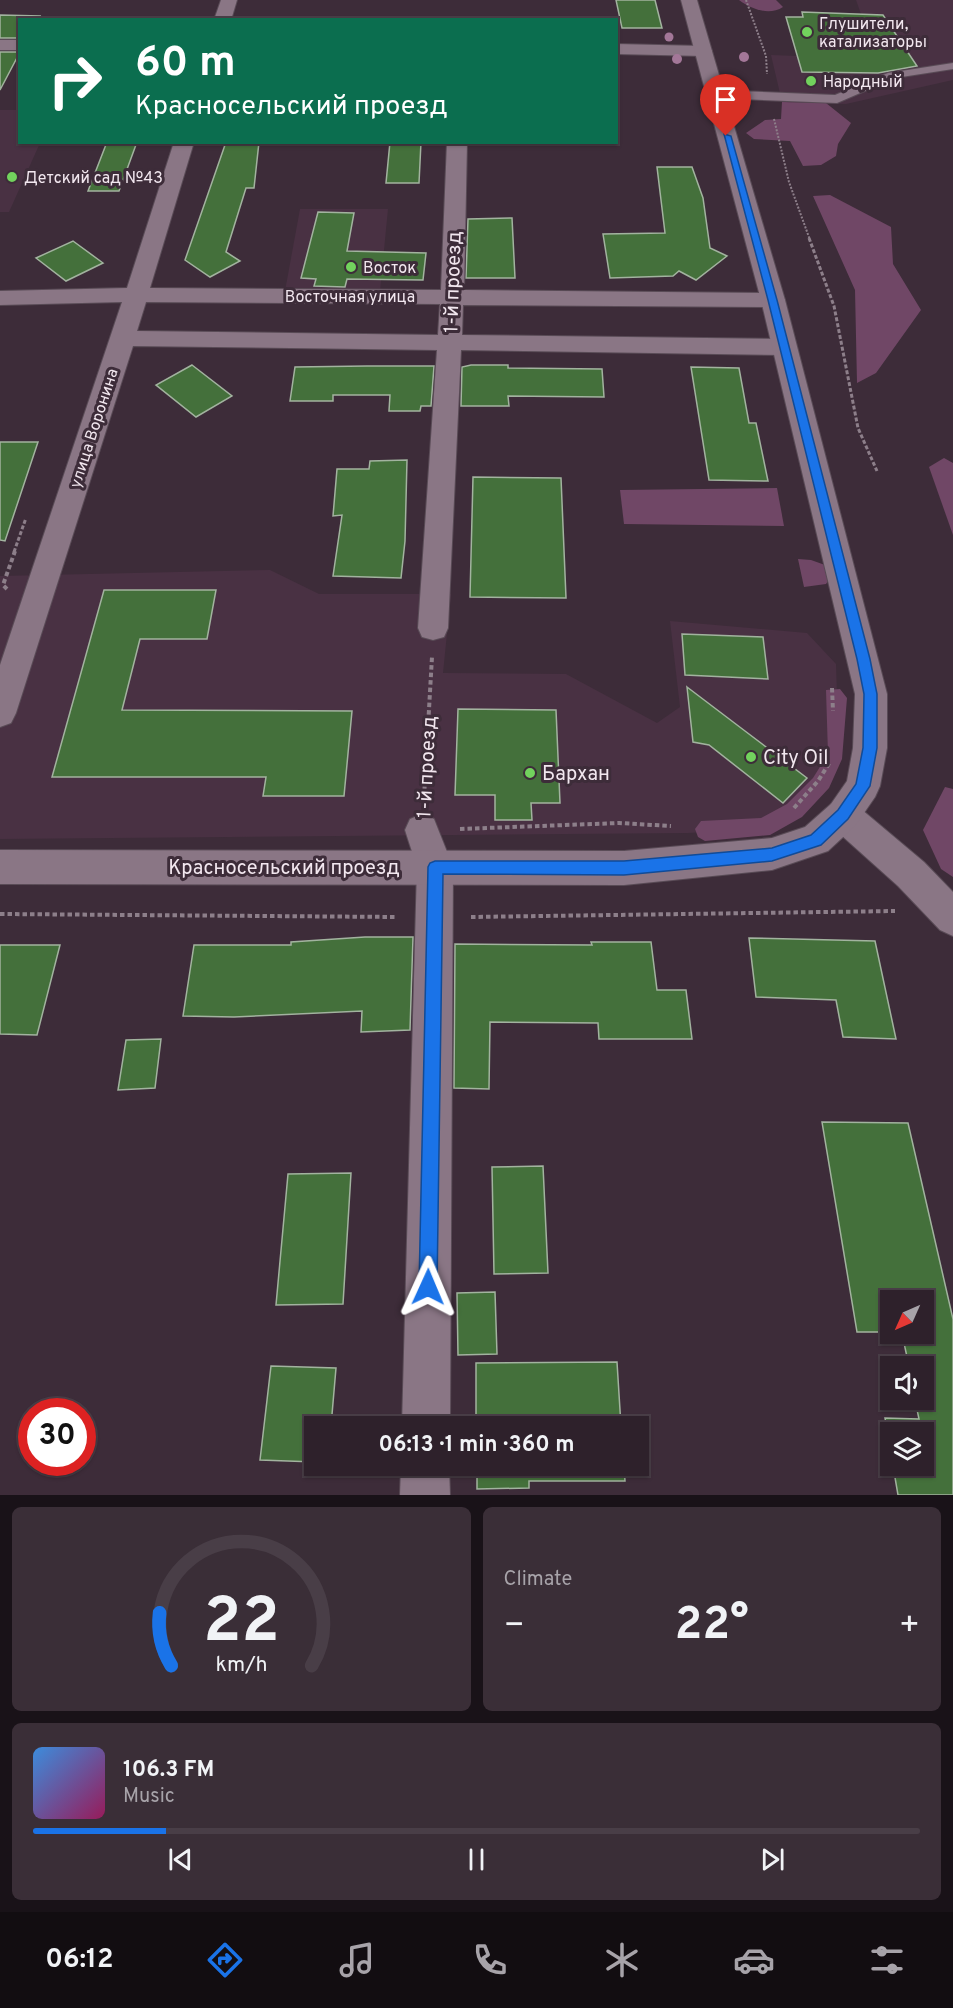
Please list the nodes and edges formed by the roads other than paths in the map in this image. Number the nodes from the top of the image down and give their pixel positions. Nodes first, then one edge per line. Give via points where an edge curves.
1 (229, 0) edge
2 (689, 0) edge
3 (223, 18) edge
4 (0, 45) edge
5 (18, 45) edge
6 (618, 49) edge
7 (703, 51) junction
8 (953, 66) edge
9 (715, 94) junction
10 (183, 144) edge
11 (457, 144) edge
12 (136, 295) junction
13 (452, 297) junction
14 (0, 298) edge
15 (773, 300) junction
16 (123, 338) junction
17 (449, 342) junction
18 (784, 347) junction
19 (433, 628) road end
20 (0, 712) edge
21 (843, 815) junction
22 (422, 830) road end
23 (0, 867) edge
24 (435, 867) junction
25 (953, 918) edge
26 (426, 1416) edge
27 (425, 1476) edge
28 (425, 1495) edge

1 - 3 street
2 - 7 street, Красносельский проезд
4 - 5 street
6 - 7 street
7 - 9 street, Красносельский проезд
8 - 9 lane via 892,75 837,99
9 - 15 street, Красносельский проезд
10 - 12 street, улица Воронина
11 - 13 street, 1-й проезд
12 - 13 street, Восточная улица
12 - 14 street, Восточная улица
12 - 16 street, улица Воронина
13 - 15 street, Восточная улица
13 - 17 street, 1-й проезд
15 - 18 street, Красносельский проезд
16 - 17 street
16 - 20 street, улица Воронина
17 - 18 street
17 - 19 street, 1-й проезд
18 - 21 street, Красносельский проезд via 871,694 870,748 863,786
21 - 24 street, Красносельский проезд via 816,840 772,854 624,868
21 - 25 street via 911,874
22 - 24 street, 1-й проезд
23 - 24 street, Красносельский проезд
24 - 26 street, 1-й проезд
27 - 28 street

